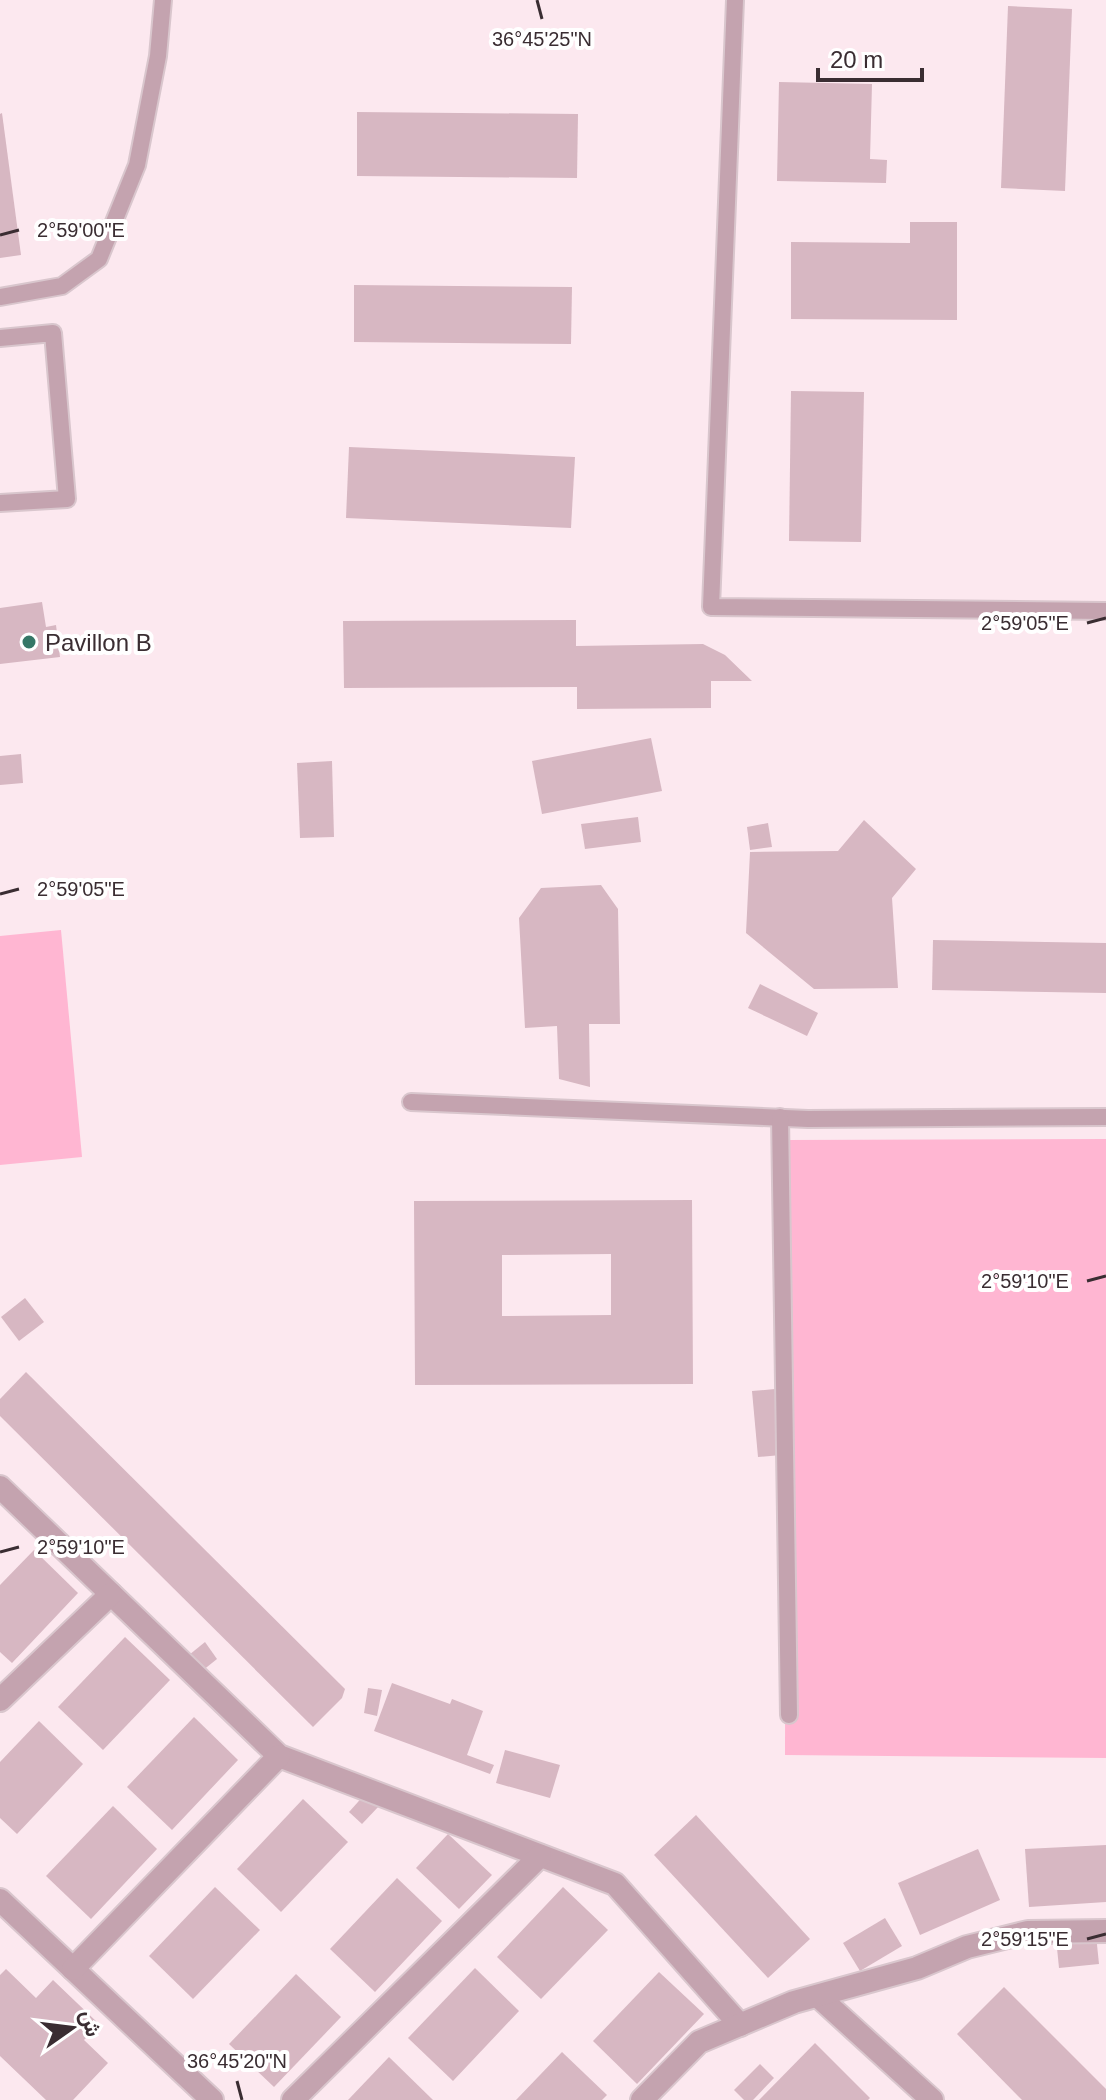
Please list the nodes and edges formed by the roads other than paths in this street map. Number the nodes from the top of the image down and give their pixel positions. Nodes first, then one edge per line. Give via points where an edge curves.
1 (163, 0) edge
2 (735, 0) edge
3 (0, 297) edge
4 (0, 338) edge
5 (0, 503) edge
6 (1106, 611) edge
7 (411, 1102) dead end
8 (780, 1117) junction
9 (1106, 1117) edge
10 (0, 1487) edge
11 (111, 1594) junction
12 (0, 1700) edge
13 (789, 1715) dead end
14 (279, 1756) junction
15 (540, 1856) junction
16 (0, 1900) edge
17 (1106, 1931) edge
18 (73, 1969) junction
19 (819, 1997) junction
20 (740, 2025) junction
21 (212, 2100) edge
22 (293, 2100) edge
23 (642, 2100) edge
24 (932, 2100) edge

1 - 3 lane via 137,165 99,259 62,286
2 - 6 lane via 711,607
4 - 5 lane via 53,333 67,499
7 - 8 lane
8 - 9 lane
8 - 13 lane
10 - 11 street
11 - 12 street
11 - 14 street
14 - 15 street
14 - 18 street
15 - 20 street via 615,1884
15 - 22 street
16 - 18 street
17 - 19 street via 1028,1932
18 - 21 street
19 - 20 street
19 - 24 street
20 - 23 street via 699,2042

